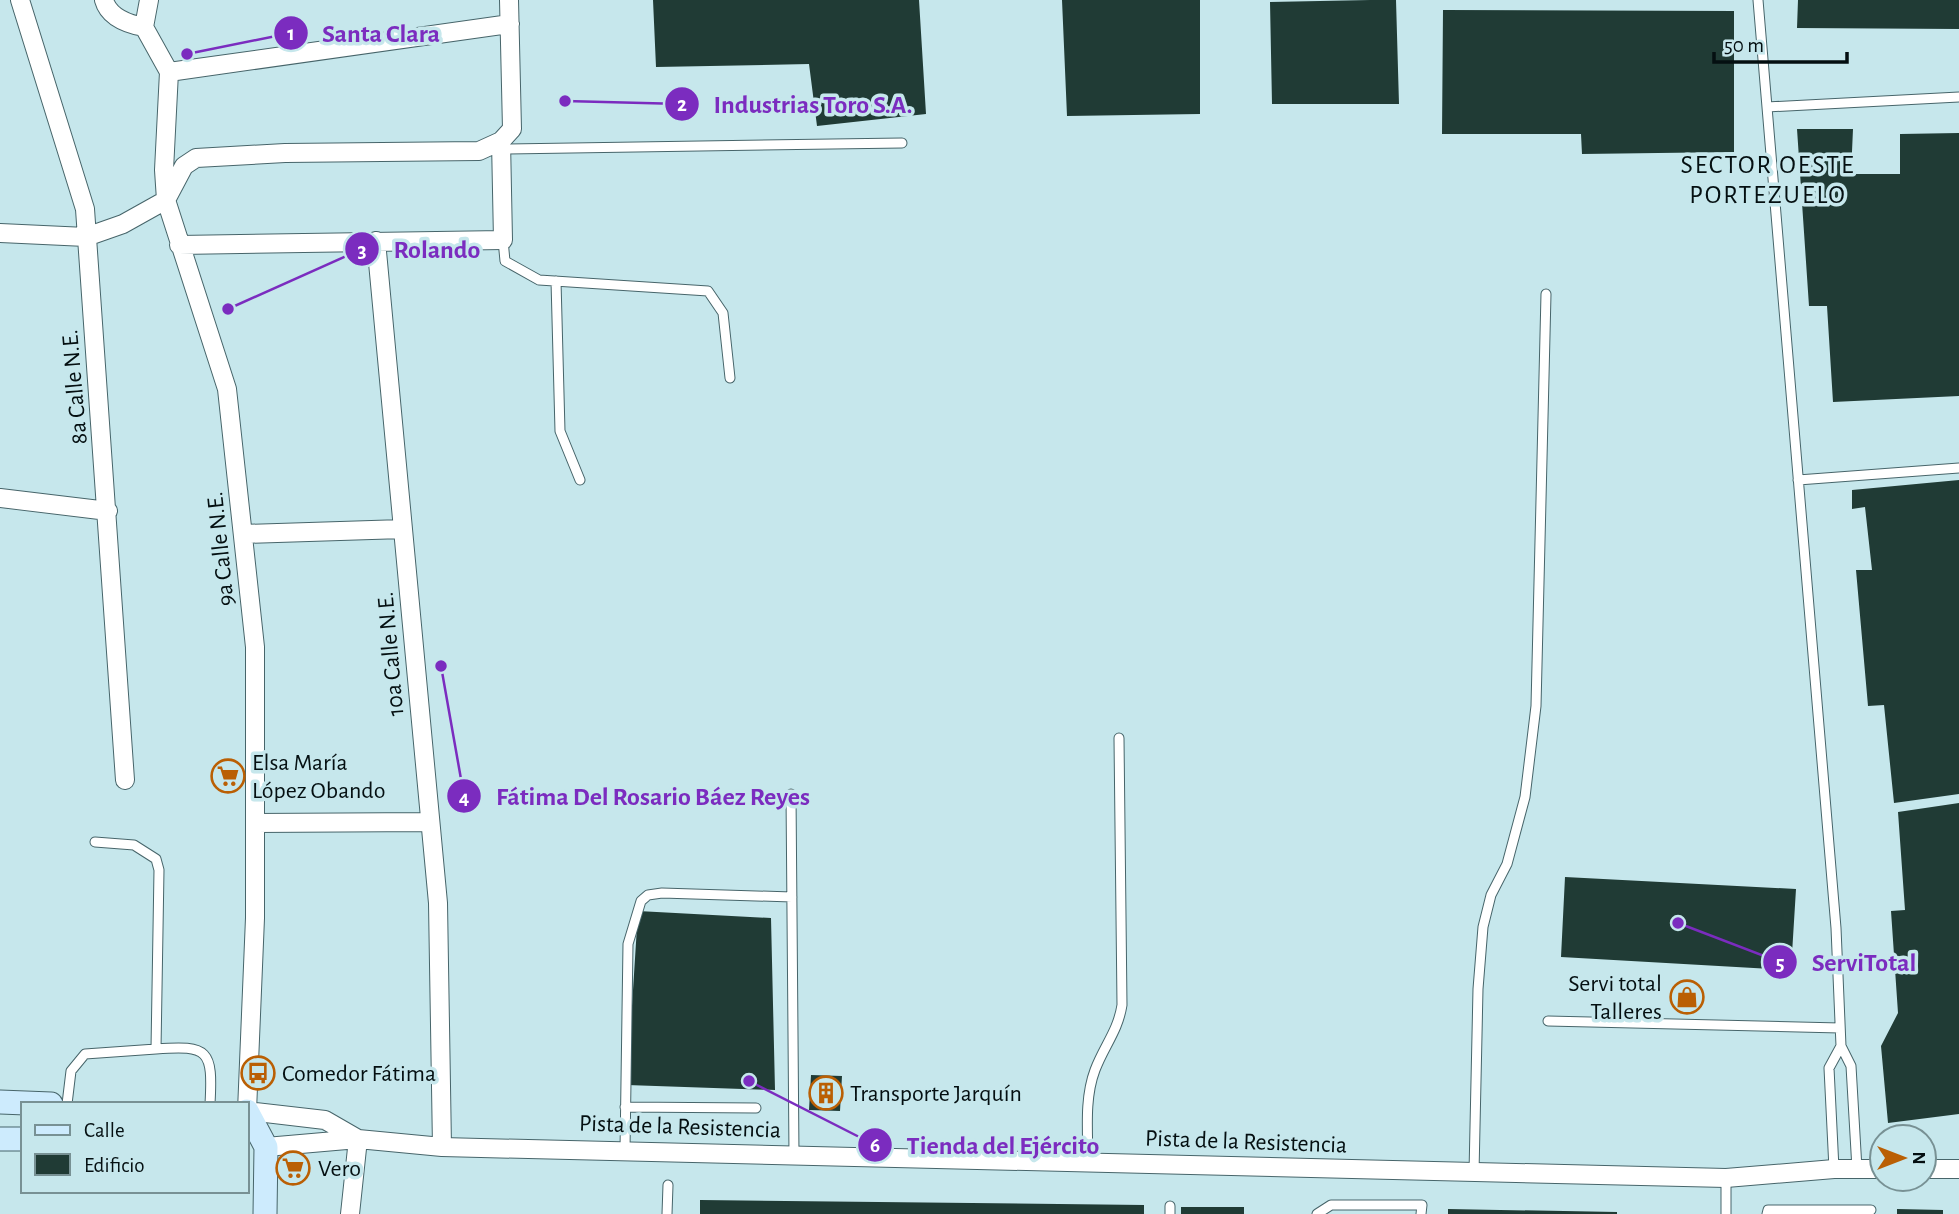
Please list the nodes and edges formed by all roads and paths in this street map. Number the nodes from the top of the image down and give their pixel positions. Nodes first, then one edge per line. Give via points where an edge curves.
1 (20, 0) edge
2 (104, 0) edge
3 (149, 0) edge
4 (509, 0) edge
5 (1758, 0) edge
6 (510, 24) junction
7 (144, 26) junction
8 (169, 72) junction
9 (1959, 97) edge
10 (1767, 107) junction
11 (901, 143) dead end
12 (501, 145) junction
13 (166, 200) junction
14 (0, 233) edge
15 (86, 237) junction
16 (503, 240) junction
17 (376, 241) junction
18 (179, 245) junction
19 (556, 281) junction
20 (1546, 294) dead end
21 (730, 378) dead end
22 (1959, 468) edge
23 (580, 480) dead end
24 (1798, 480) junction
25 (0, 498) edge
26 (108, 511) junction
27 (403, 529) junction
28 (243, 534) junction
29 (1119, 737) dead end
30 (125, 780) dead end
31 (792, 794) dead end
32 (430, 822) junction
33 (255, 823) junction
34 (95, 842) dead end
35 (792, 897) junction
36 (1548, 1021) dead end
37 (1840, 1028) junction
38 (1841, 1046) junction
39 (156, 1049) junction
40 (0, 1102) edge
41 (67, 1102) edge
42 (210, 1102) edge
43 (247, 1102) edge
44 (21, 1103) edge
45 (625, 1107) junction
46 (756, 1108) dead end
47 (248, 1111) edge
48 (248, 1115) edge
49 (0, 1139) edge
50 (21, 1139) edge
51 (358, 1139) junction
52 (256, 1146) edge
53 (442, 1147) junction
54 (625, 1150) junction
55 (794, 1155) junction
56 (1088, 1163) junction
57 (1834, 1169) junction
58 (1857, 1169) junction
59 (1868, 1169) edge
60 (1938, 1169) edge
61 (1959, 1169) edge
62 (1474, 1173) junction
63 (1726, 1178) junction
64 (668, 1185) dead end
65 (1871, 1210) dead end
66 (265, 1214) edge
67 (350, 1214) edge
68 (667, 1214) edge
69 (1317, 1214) edge
70 (1421, 1214) edge
71 (1726, 1214) edge
72 (1767, 1214) edge

1 - 15 street, 8a Calle N.E. via 85,209
2 - 7 street via 125,23
3 - 7 street
4 - 6 street
5 - 10 lane
6 - 8 street
6 - 12 street via 512,129
7 - 8 street
8 - 13 street, 9a Calle N.E.
9 - 10 lane
10 - 24 lane
11 - 12 lane
12 - 13 street via 479,151 196,158 184,166
12 - 16 street
13 - 15 street
13 - 18 street, 9a Calle N.E.
14 - 15 street
15 - 26 street, 8a Calle N.E.
16 - 17 street
16 - 19 lane via 505,261 539,280
17 - 18 street
17 - 27 street, 10a Calle N.E.
18 - 28 street, 9a Calle N.E. via 227,389
19 - 21 lane via 708,291 723,313
19 - 23 lane via 560,431
20 - 62 lane via 1536,706 1525,797 1483,927
22 - 24 lane
24 - 37 lane via 1836,928
25 - 26 street
26 - 30 street, 8a Calle N.E.
27 - 28 street
27 - 32 street, 10a Calle N.E.
28 - 33 street, 9a Calle N.E. via 255,647
29 - 56 lane via 1122,1004 1119,1025 1088,1092
31 - 35 lane
32 - 33 street
32 - 53 street, 10a Calle N.E. via 438,903
33 - 43 street, 9a Calle N.E.
34 - 39 lane via 134,845 156,859
35 - 45 lane via 662,893 641,901 628,944
35 - 55 lane
36 - 37 lane
37 - 38 lane
38 - 57 lane via 1829,1068
38 - 58 lane via 1851,1066
39 - 41 lane via 85,1054 71,1071
39 - 42 lane via 199,1049 207,1055
40 - 44 street
45 - 46 lane
45 - 54 lane
47 - 51 street, Pista de la Resistencia via 325,1120
48 - 52 street
49 - 50 street
51 - 52 street, Pista de la Resistencia
51 - 53 street, Pista de la Resistencia
51 - 67 street
52 - 66 street
53 - 54 street, Pista de la Resistencia
54 - 55 street, Pista de la Resistencia
55 - 56 street, Pista de la Resistencia
56 - 62 street, Pista de la Resistencia
57 - 58 street, Pista de la Resistencia
57 - 63 street, Pista de la Resistencia
58 - 59 street, Pista de la Resistencia
60 - 61 street
62 - 63 street, Pista de la Resistencia
63 - 71 lane
64 - 68 lane
65 - 72 lane via 1768,1210
69 - 70 lane via 1331,1205 1422,1205

